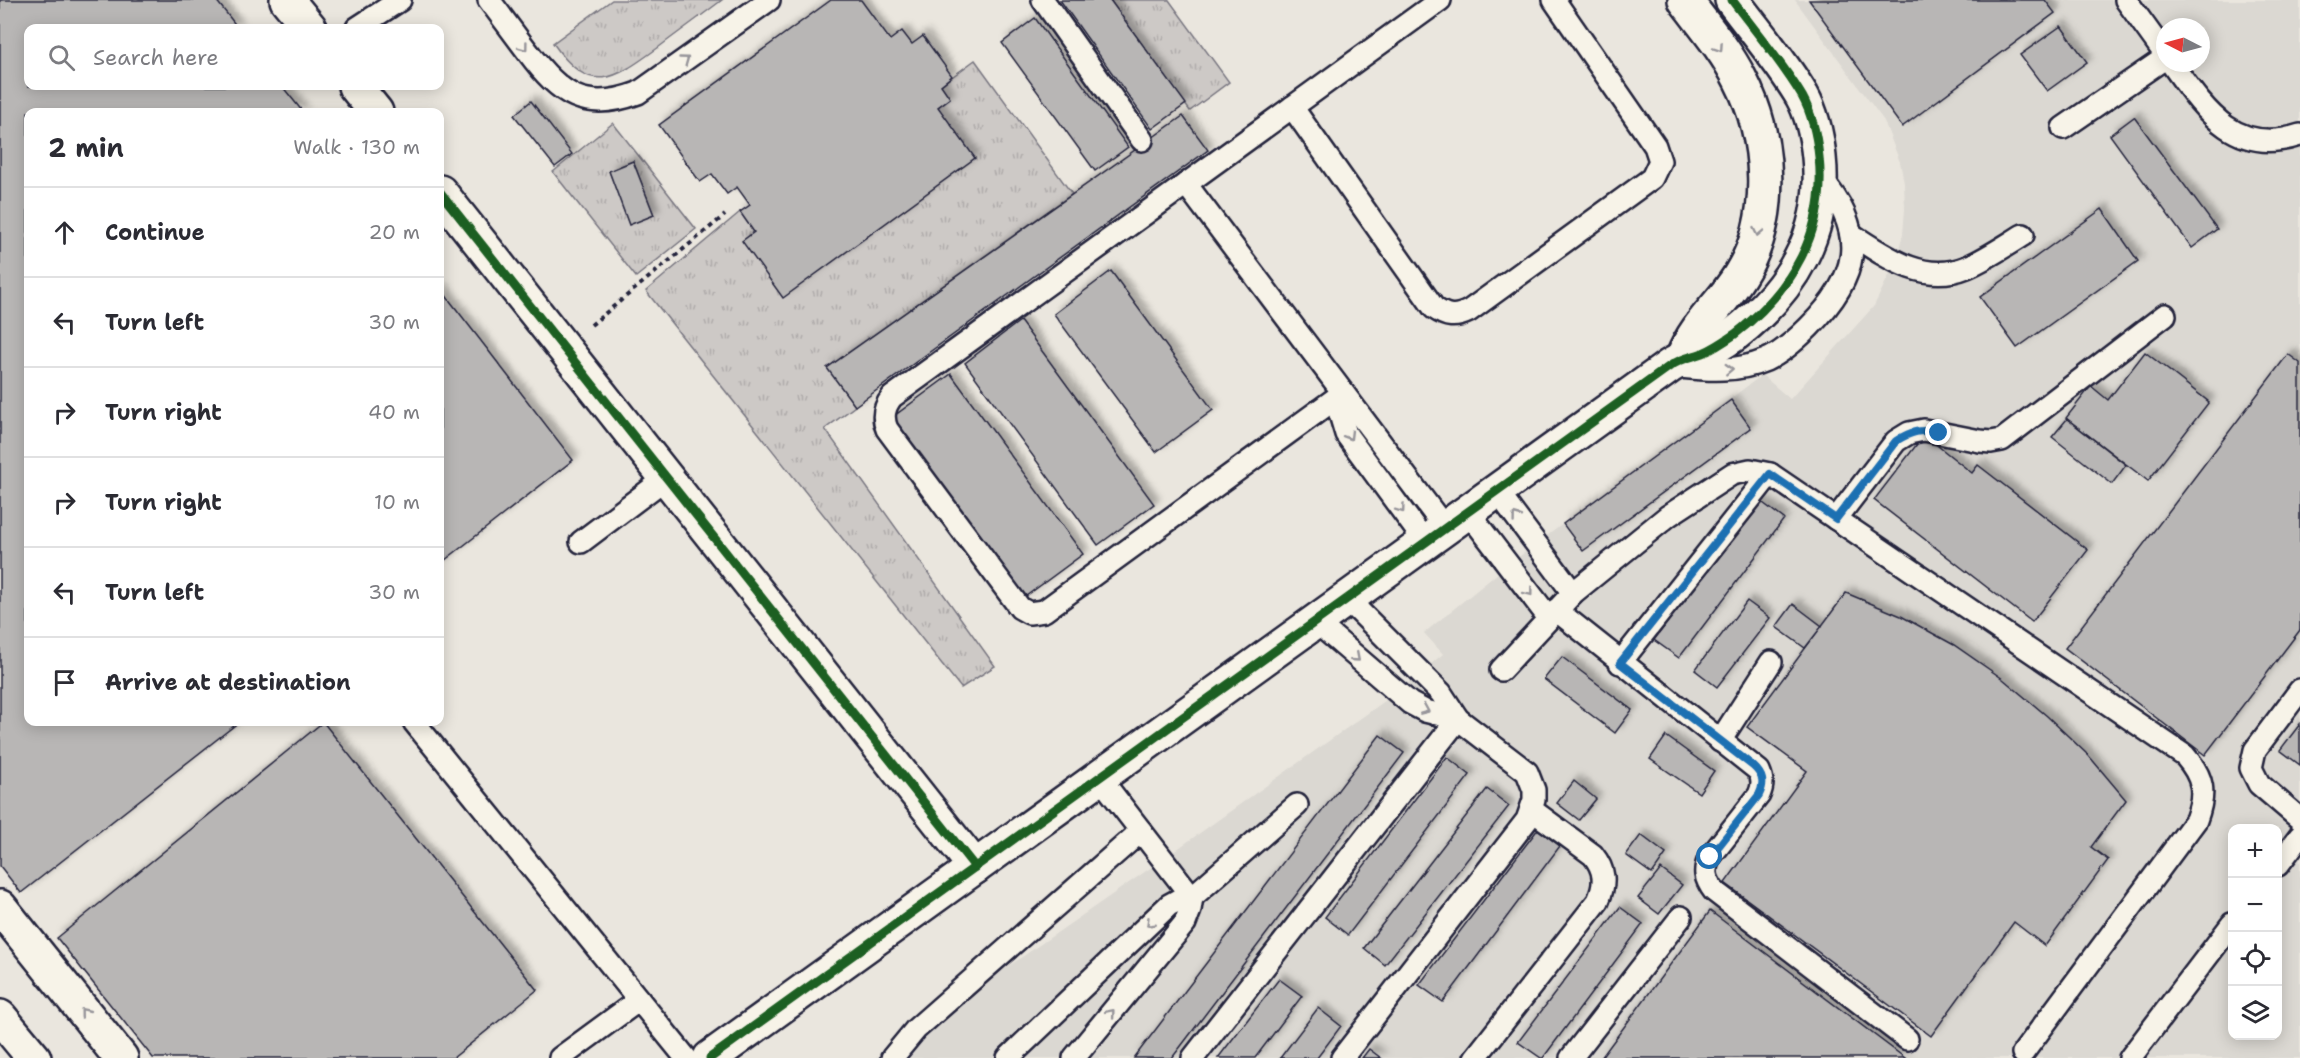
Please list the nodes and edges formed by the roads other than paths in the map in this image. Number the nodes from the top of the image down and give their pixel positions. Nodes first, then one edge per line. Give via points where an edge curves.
1 (287, 0) edge
2 (400, 0) edge
3 (489, 0) edge
4 (769, 0) edge
5 (1043, 0) edge
6 (1440, 0) edge
7 (1554, 0) edge
8 (1685, 0) edge
9 (1732, 0) edge
10 (2126, 0) edge
11 (307, 24) edge
12 (363, 24) edge
13 (2156, 43) edge
14 (2156, 62) edge
15 (2178, 72) edge
16 (358, 90) edge
17 (1292, 107) junction
18 (373, 108) edge
19 (2063, 128) dead end
20 (2300, 135) edge
21 (1142, 140) dead end
22 (1821, 179) junction
23 (1186, 184) junction
24 (444, 197) edge
25 (1851, 234) junction
26 (2024, 235) dead end
27 (2165, 315) dead end
28 (1677, 362) junction
29 (1343, 393) junction
30 (1770, 474) junction
31 (666, 478) junction
32 (1496, 490) junction
33 (1836, 519) junction
34 (1446, 528) junction
35 (581, 542) dead end
36 (1572, 593) junction
37 (1347, 599) junction
38 (1553, 614) junction
39 (1316, 622) junction
40 (1771, 662) dead end
41 (1620, 663) junction
42 (1501, 670) dead end
43 (2300, 690) edge
44 (1458, 718) junction
45 (417, 726) edge
46 (1720, 741) junction
47 (1100, 777) junction
48 (1298, 805) dead end
49 (1532, 810) junction
50 (2300, 819) edge
51 (1141, 831) junction
52 (2300, 836) edge
53 (2282, 859) edge
54 (975, 867) junction
55 (1192, 897) junction
56 (0, 907) edge
57 (1681, 917) dead end
58 (2228, 929) edge
59 (639, 1000) junction
60 (0, 1017) edge
61 (1907, 1039) dead end
62 (2023, 1053) dead end
63 (34, 1058) edge
64 (121, 1058) edge
65 (560, 1058) edge
66 (686, 1058) edge
67 (710, 1058) edge
68 (892, 1058) edge
69 (1008, 1058) edge
70 (1074, 1058) edge
71 (1193, 1058) edge
72 (1342, 1058) edge
73 (1475, 1058) edge
74 (1571, 1058) edge
75 (2130, 1058) edge

1 - 11 street
2 - 12 lane
3 -> 4 lane via 547,78 562,90 600,102 638,93
5 - 21 lane
6 - 17 lane
7 - 17 lane via 1655,146 1660,161 1652,178 1460,315 1450,317 1434,308
8 -> 28 street via 1740,78 1757,119 1764,163 1763,208 1756,245 1740,275
9 - 22 street via 1803,98 1817,137
10 - 13 lane
14 - 19 lane
15 - 20 lane via 2218,123 2237,134 2278,141
16 - 18 street
17 - 23 lane
22 - 25 lane via 1845,212
22 - 28 street via 1816,220 1802,259 1778,294 1717,346
23 - 29 lane
23 - 29 lane via 892,397 885,407 887,429 1020,608 1029,613 1044,611
24 - 31 street
25 - 26 lane via 1902,266 1944,272 1966,268
28 -> 25 lane via 1736,369 1767,360 1795,341 1830,306 1844,285 1851,260
27 - 33 lane via 2002,440 1980,441 1924,430 1896,441
28 - 32 street
29 - 34 lane
30 - 33 lane
30 - 36 lane via 1750,470 1732,474 1668,516
30 - 41 lane
31 - 35 lane
31 - 54 street
32 - 34 street
36 -> 32 lane
33 - 62 lane via 2185,756 2196,769 2202,786 2202,804 2196,820
34 - 37 street
34 -> 38 lane
36 - 38 lane
37 - 39 street
37 - 44 lane via 1441,693
38 - 41 lane
38 - 42 lane
39 -> 44 lane via 1410,703 1425,711
39 - 47 street
40 - 46 lane
41 - 46 lane
43 - 50 lane via 2255,750 2251,768 2259,784
44 - 49 lane via 1527,772 1534,790
44 - 71 lane
45 - 59 lane
46 - 61 lane via 1759,771 1763,779 1762,787 1710,857 1706,865 1708,883
47 - 51 lane
47 - 54 street
48 - 55 lane
49 - 72 lane
49 - 73 lane via 1593,855 1604,875 1603,888 1598,900
51 - 55 lane
51 - 68 lane via 916,1029
52 - 53 lane
54 - 67 street
55 -> 69 lane via 1179,898 1169,905
70 -> 55 lane via 1185,923
64 -> 56 street
57 - 74 lane
58 - 75 lane
59 - 65 lane
59 - 66 lane
60 - 63 street

